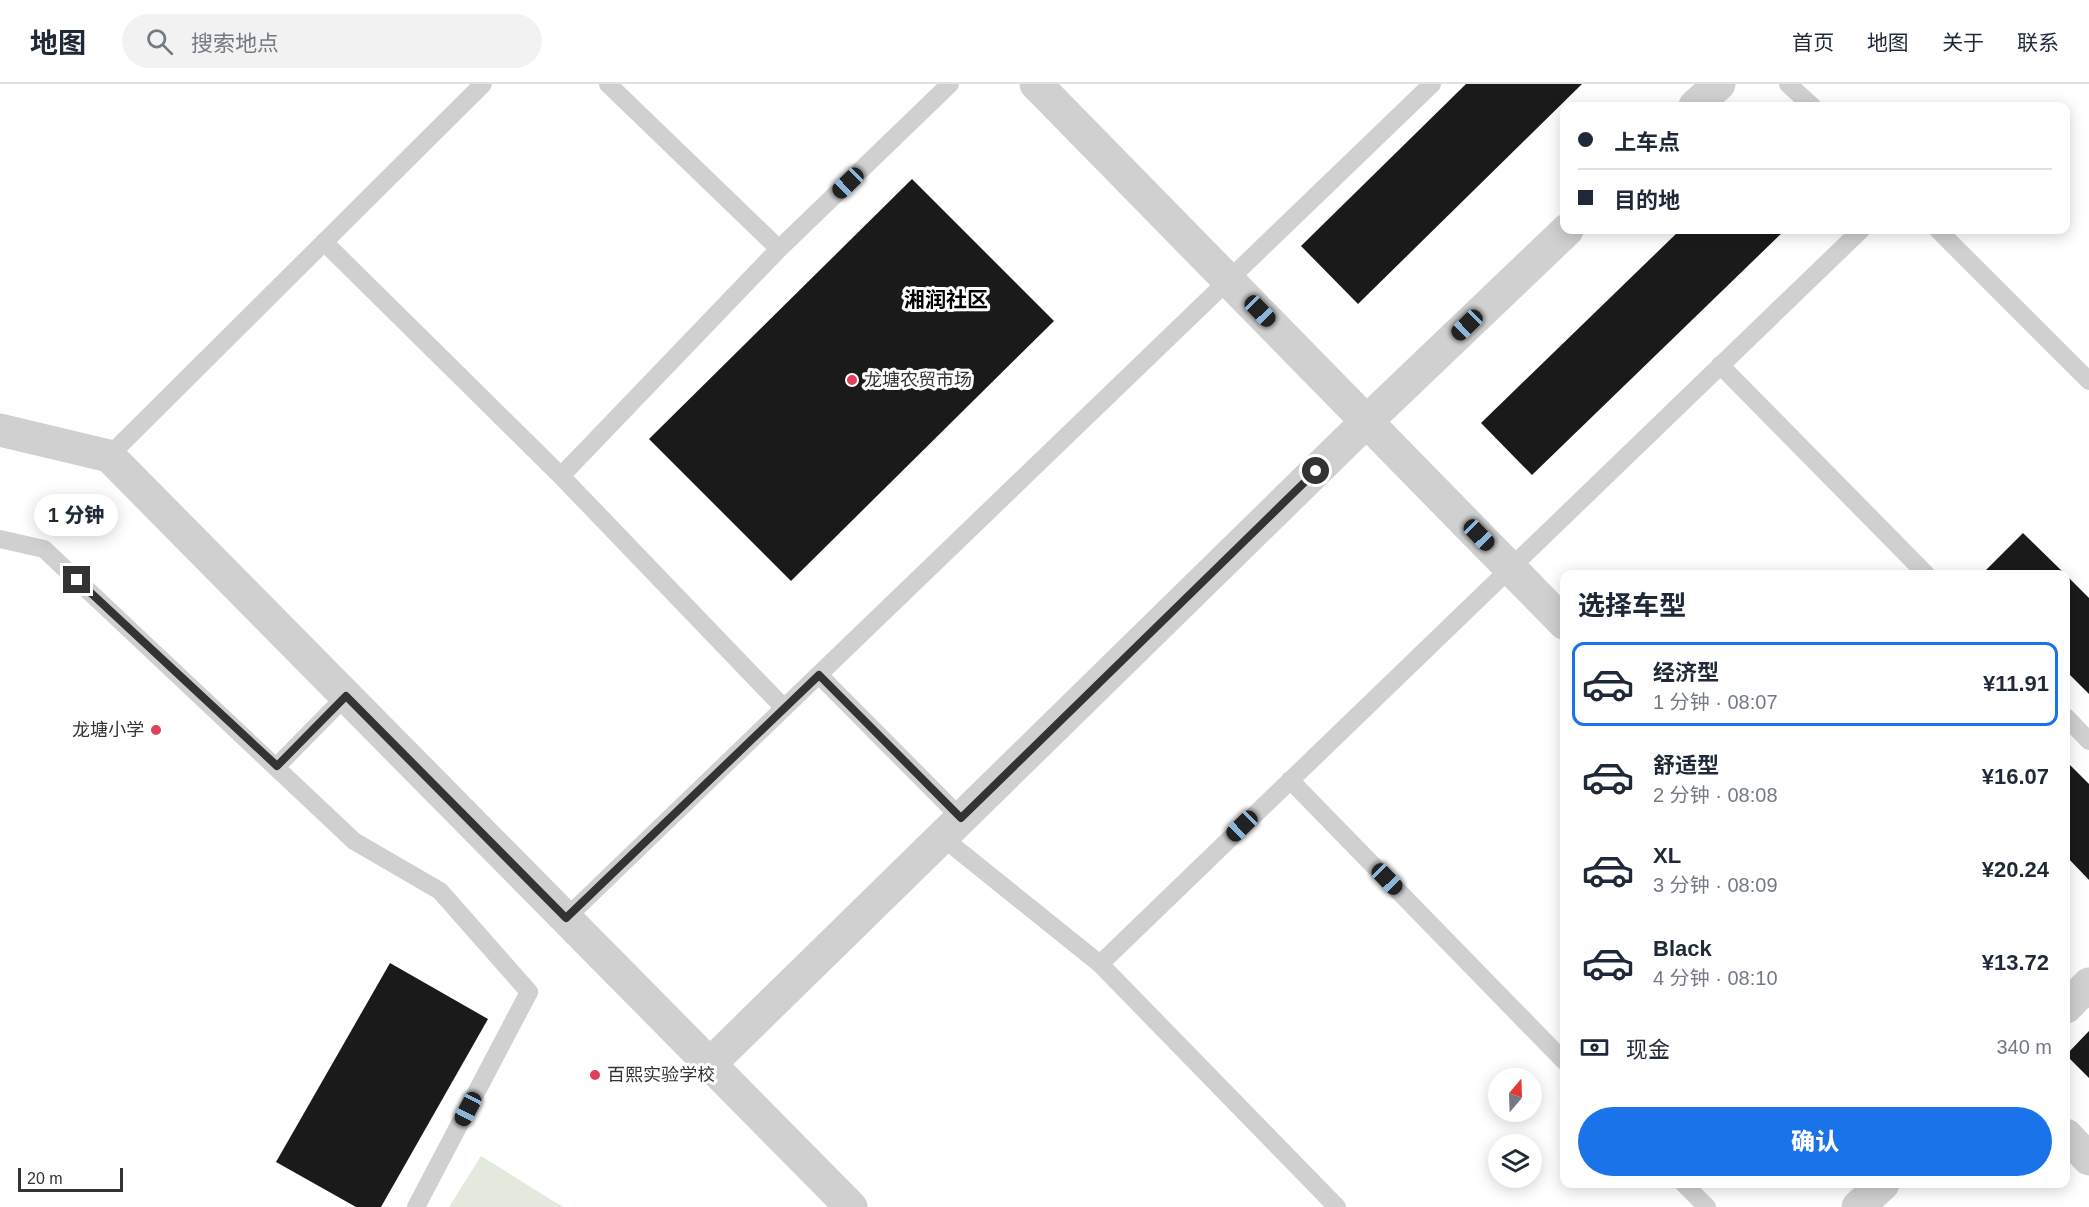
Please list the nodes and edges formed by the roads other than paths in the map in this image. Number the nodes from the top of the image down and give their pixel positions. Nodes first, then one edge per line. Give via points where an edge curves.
1 (483, 84) edge
2 (609, 84) edge
3 (950, 84) edge
4 (1036, 84) edge
5 (1432, 84) edge
6 (1719, 84) edge
7 (1788, 84) edge
8 (1699, 102) edge
9 (1808, 102) edge
10 (1563, 234) edge
11 (1857, 234) edge
12 (1942, 234) edge
13 (324, 242) junction
14 (779, 249) junction
15 (1229, 280) junction
16 (1720, 366) junction
17 (2089, 381) edge
18 (1367, 421) junction
19 (0, 430) edge
20 (109, 456) junction
21 (561, 476) junction
22 (0, 539) edge
23 (1510, 568) junction
24 (1922, 570) edge
25 (1560, 619) edge
26 (819, 675) junction
27 (346, 696) junction
28 (784, 708) junction
29 (2070, 721) edge
30 (2089, 741) edge
31 (277, 766) junction
32 (1290, 780) junction
33 (952, 827) junction
34 (566, 918) junction
35 (1100, 964) junction
36 (2089, 984) edge
37 (2070, 1003) edge
38 (1560, 1057) edge
39 (710, 1064) junction
40 (2070, 1139) edge
41 (2089, 1159) edge
42 (1688, 1188) edge
43 (1878, 1188) edge
44 (416, 1207) edge
45 (851, 1207) edge
46 (1337, 1207) edge
47 (1707, 1207) edge
48 (1858, 1207) edge

1 - 13 lane
2 - 14 lane
3 - 14 lane
4 - 15 street
5 - 15 lane
6 - 8 street
7 - 9 lane
10 - 18 street
11 - 16 lane
12 - 17 lane
13 - 20 lane
13 - 21 lane
14 - 21 lane
15 - 18 street
15 - 26 lane
16 - 23 lane
16 - 24 lane
18 - 23 street
18 - 33 street
19 - 20 street
20 - 27 street
21 - 28 lane
22 - 31 lane via 44,549
23 - 25 street
23 - 32 lane
26 - 28 lane
26 - 33 lane
27 - 31 lane
27 - 34 street
28 - 34 lane
29 - 30 lane
31 - 44 lane via 354,841 441,891 529,992
32 - 35 lane
32 - 38 lane
33 - 35 lane
33 - 39 street
34 - 39 street
35 - 46 lane
36 - 37 street
39 - 45 street
40 - 41 street
42 - 47 lane
43 - 48 street

